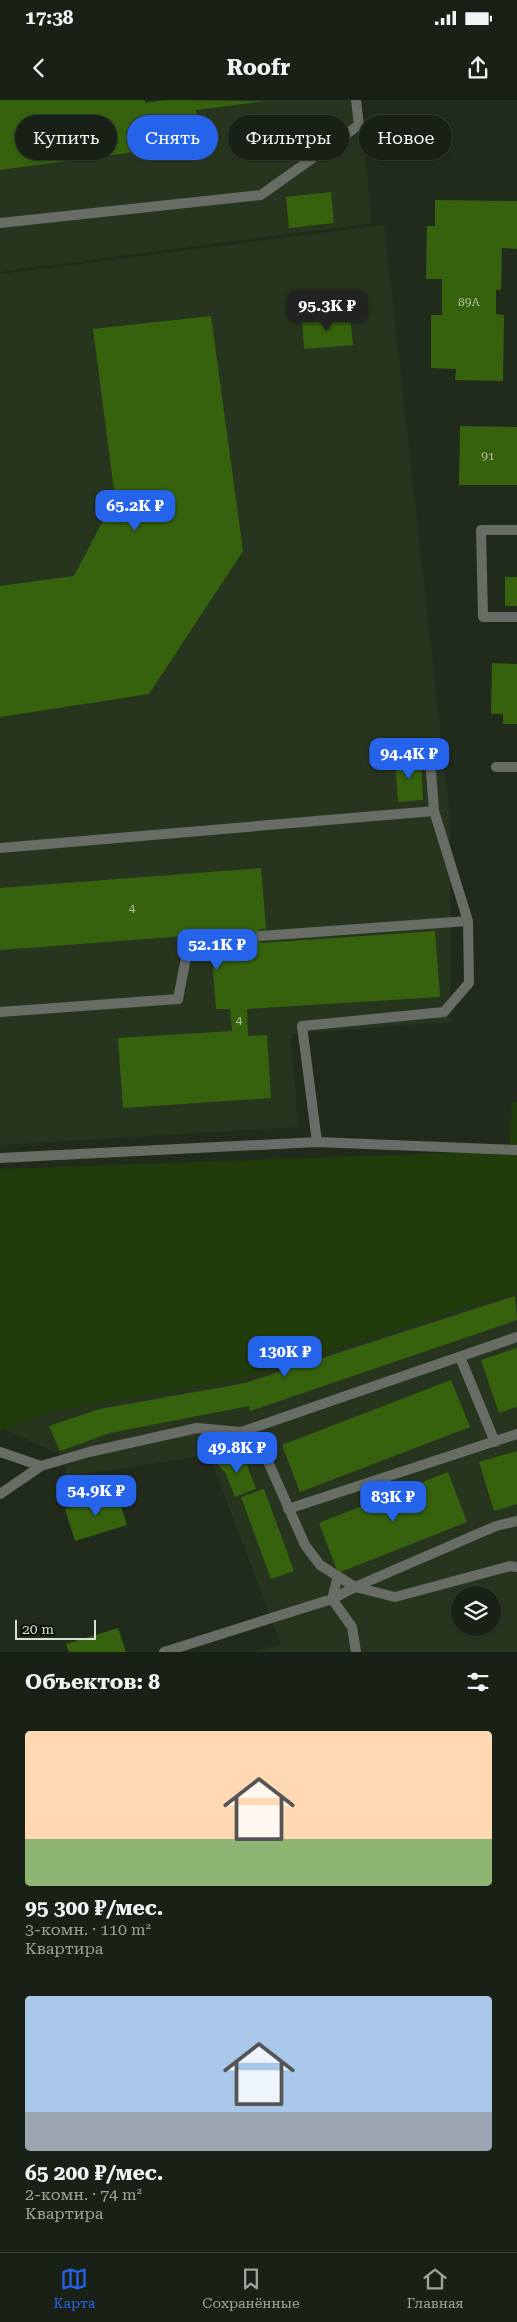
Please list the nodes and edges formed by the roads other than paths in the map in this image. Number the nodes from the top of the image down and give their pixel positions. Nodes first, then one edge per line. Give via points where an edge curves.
1 (356, 100) edge
2 (0, 223) edge
3 (517, 530) edge
4 (517, 616) edge
5 (430, 758) dead end
6 (496, 767) dead end
7 (517, 767) edge
8 (434, 811) junction
9 (0, 848) edge
10 (468, 921) junction
11 (260, 936) dead end
12 (239, 937) dead end
13 (0, 1012) edge
14 (316, 1142) junction
15 (517, 1150) edge
16 (0, 1158) edge
17 (517, 1337) edge
18 (460, 1357) junction
19 (241, 1432) junction
20 (517, 1434) edge
21 (495, 1442) junction
22 (0, 1452) edge
23 (41, 1466) junction
24 (0, 1494) edge
25 (288, 1509) junction
26 (517, 1521) edge
27 (517, 1567) edge
28 (338, 1576) junction
29 (355, 1587) junction
30 (332, 1599) junction
31 (164, 1652) edge
32 (356, 1652) edge

1 - 2 street via 359,125 261,195
3 - 4 street via 481,530 483,617
5 - 8 street
6 - 7 street
8 - 9 street
8 - 10 street
10 - 11 street
10 - 14 street via 469,983 444,1012 302,1026
12 - 13 street via 189,942 178,999
14 - 15 street
14 - 16 street
17 - 18 street
18 - 19 street
18 - 21 street
19 - 23 street via 197,1428
19 - 25 street via 258,1439
20 - 21 street
21 - 25 street
22 - 23 street
23 - 24 street
25 - 28 street via 305,1545 320,1565
26 - 29 street via 496,1526
27 - 29 street via 510,1566 395,1597
28 - 29 street
28 - 30 street
29 - 30 street
30 - 31 street
30 - 32 street via 352,1627

